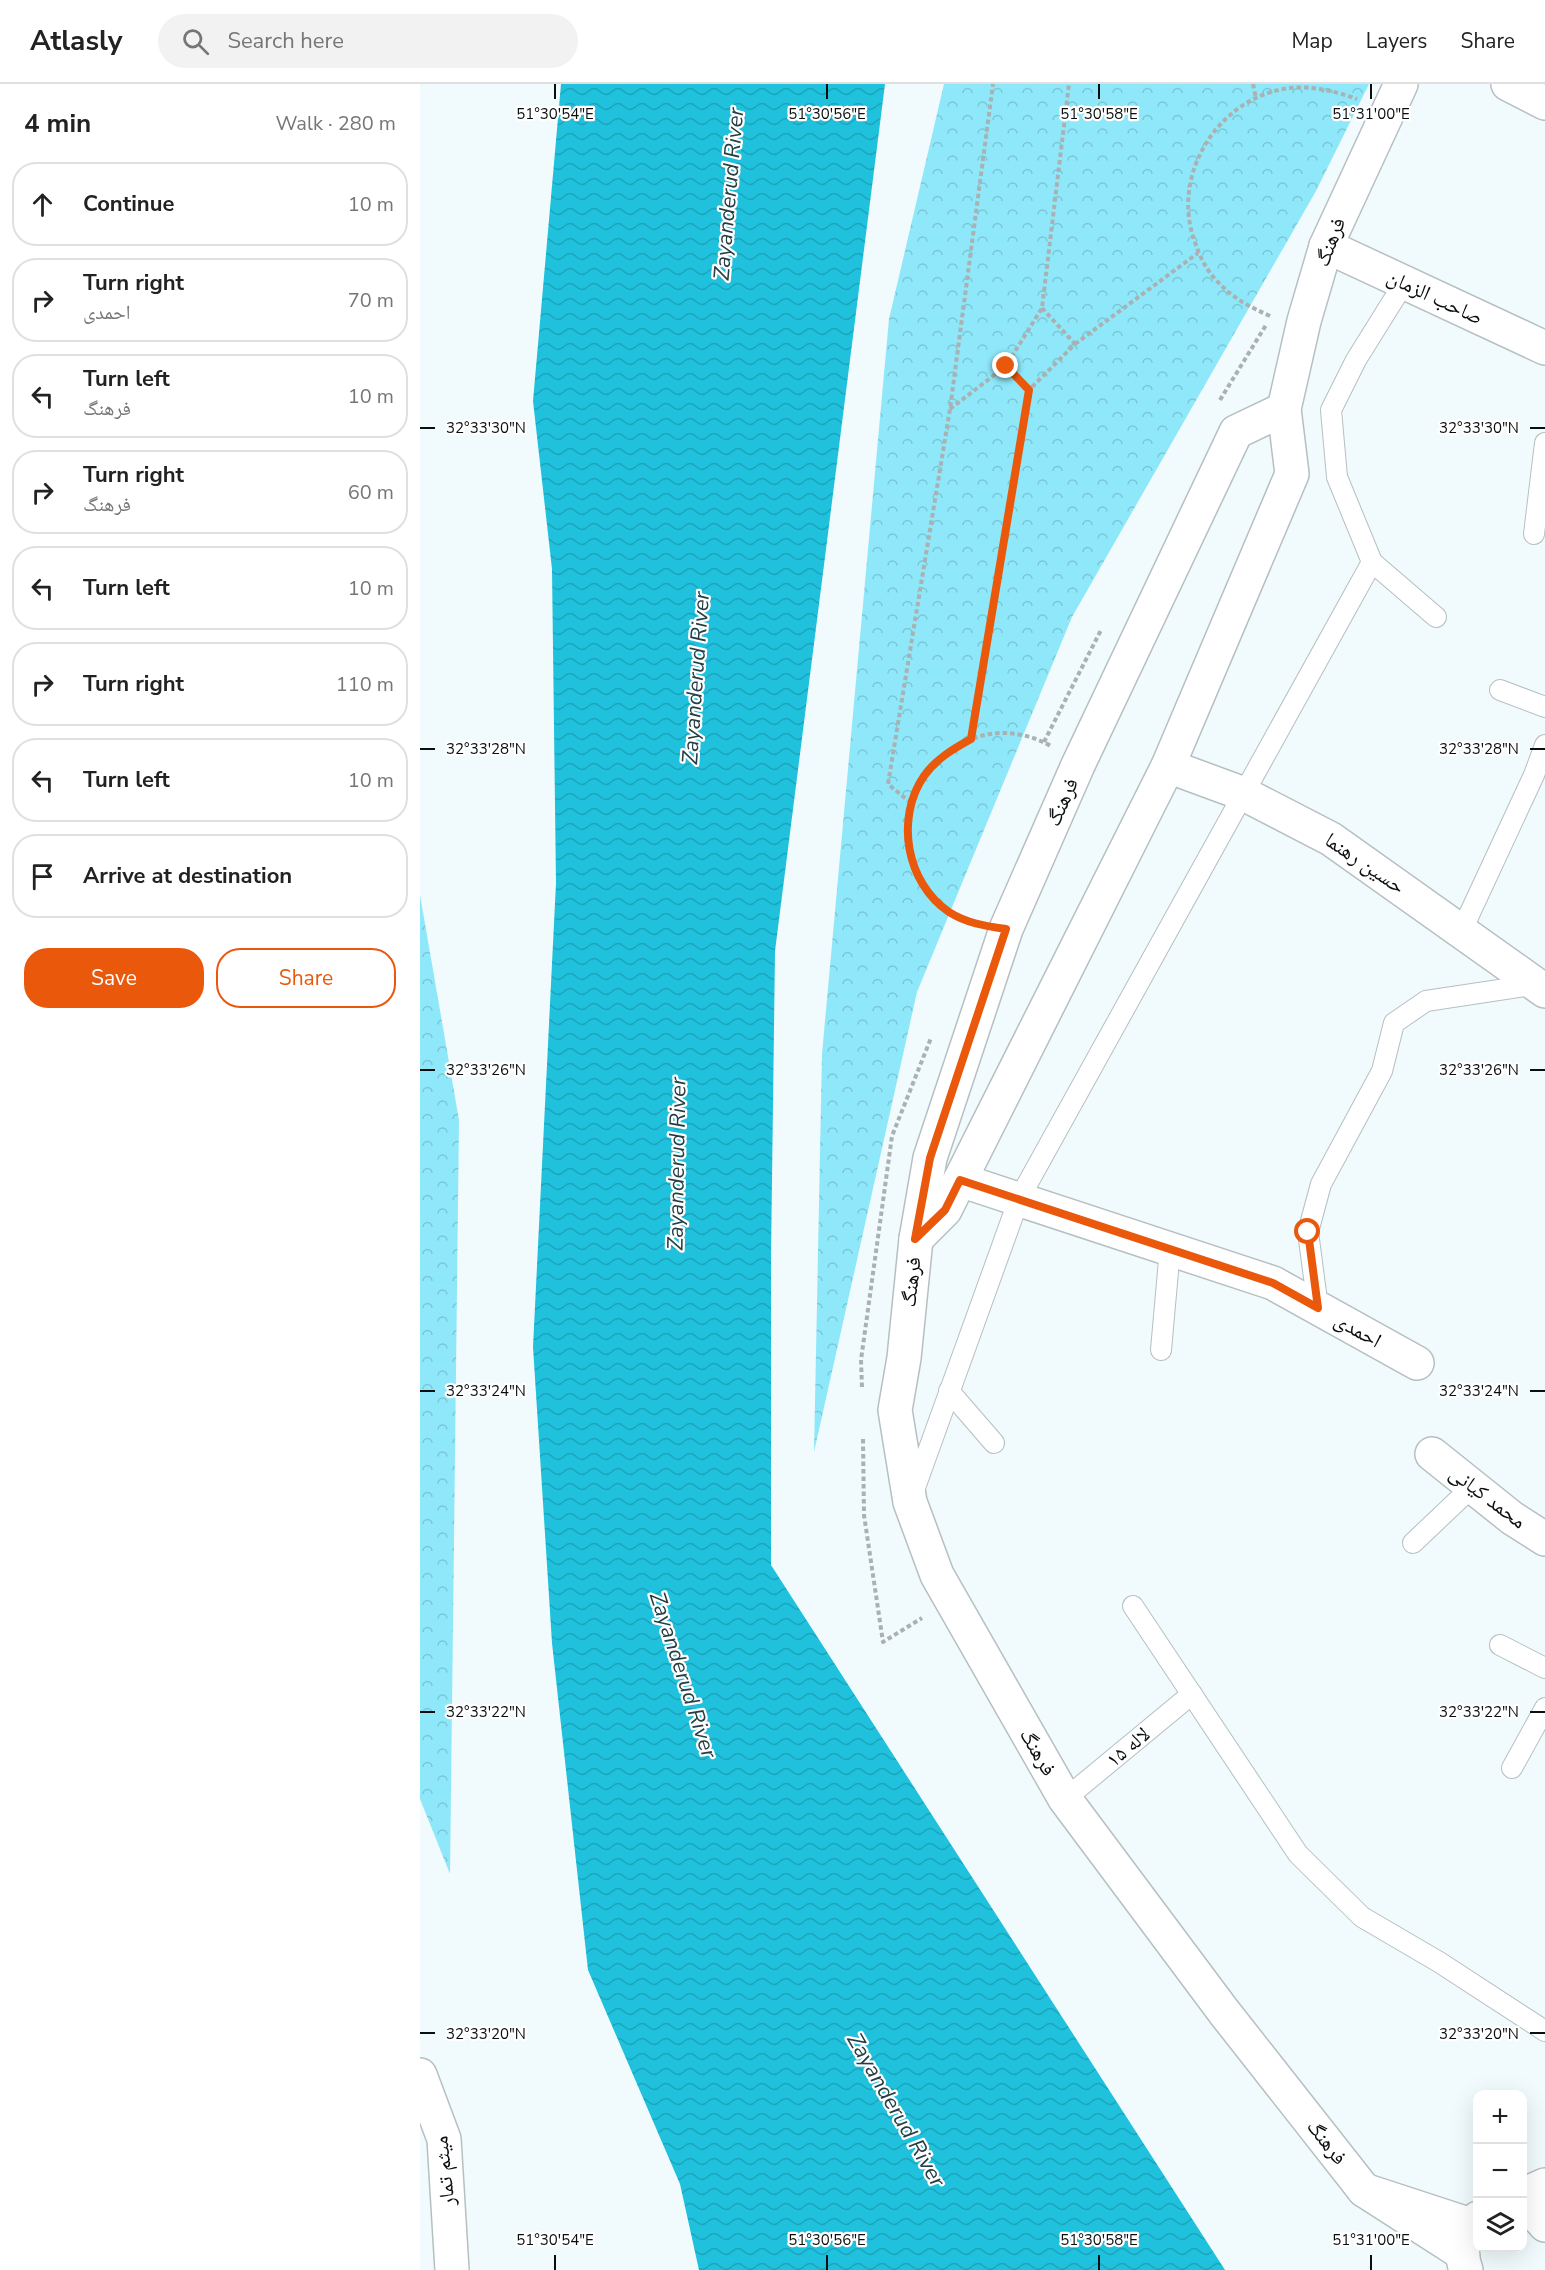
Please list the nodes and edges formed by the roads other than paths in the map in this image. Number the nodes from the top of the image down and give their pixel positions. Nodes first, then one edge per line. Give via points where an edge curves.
1 (1401, 84) edge
2 (1508, 84) edge
3 (1545, 103) edge
4 (1326, 246) junction
5 (1404, 283) junction
6 (1545, 348) edge
7 (1284, 409) junction
8 (1545, 443) edge
9 (1534, 534) dead end
10 (1372, 562) junction
11 (1436, 617) dead end
12 (1500, 690) dead end
13 (1545, 707) edge
14 (1545, 745) edge
15 (1168, 766) junction
16 (1245, 794) junction
17 (1462, 930) junction
18 (1541, 988) edge
19 (960, 1180) junction
20 (1019, 1200) junction
21 (915, 1239) junction
22 (1170, 1249) junction
23 (1318, 1308) junction
24 (1161, 1350) dead end
25 (1417, 1362) dead end
26 (949, 1391) junction
27 (994, 1443) dead end
28 (1432, 1454) dead end
29 (1473, 1486) junction
30 (910, 1502) junction
31 (1545, 1539) edge
32 (1413, 1544) dead end
33 (1133, 1606) dead end
34 (1500, 1645) dead end
35 (1545, 1668) edge
36 (1192, 1694) junction
37 (1545, 1707) edge
38 (1512, 1768) dead end
39 (1065, 1799) junction
40 (1545, 2031) edge
41 (420, 2075) edge
42 (1545, 2185) edge
43 (1527, 2193) edge
44 (1469, 2242) edge
45 (452, 2270) edge

1 - 4 street, فرهنگ
2 - 3 street
4 - 5 street, صاحب الزمان
4 - 7 street, فرهنگ
5 - 6 street, صاحب الزمان
5 - 10 lane via 1356,360 1331,410 1337,477
7 - 15 street, فرهنگ via 1293,474
7 - 21 street, فرهنگ via 1236,432 1078,765 1006,929 930,1158
8 - 9 lane
10 - 11 lane
10 - 16 lane
12 - 13 lane
14 - 17 lane
15 - 16 street, حسین رهنما
15 - 19 street, فرهنگ
16 - 17 street, حسین رهنما via 1331,839
16 - 20 lane
17 - 18 street, حسین رهنما
18 - 23 lane via 1426,1001 1394,1023 1382,1071 1321,1184 1308,1232
19 - 20 street, احمدی
19 - 21 street, فرهنگ via 945,1210
20 - 22 street, احمدی
20 - 26 lane
21 - 30 street, فرهنگ via 896,1410
22 - 23 street, احمدی via 1273,1283
22 - 24 lane
23 - 25 street, احمدی
26 - 27 lane
26 - 30 lane
28 - 29 street, محمد کیانی
29 - 31 street, محمد کیانی
29 - 32 lane
30 - 39 street, فرهنگ via 937,1575
33 - 36 lane
34 - 35 lane
36 - 39 lane, لاله ۱۵
36 - 40 lane via 1298,1854 1362,1917
37 - 38 lane
39 - 44 street, فرهنگ via 1224,2012 1364,2190
41 - 45 street, میثم تمار via 444,2139
42 - 43 street

